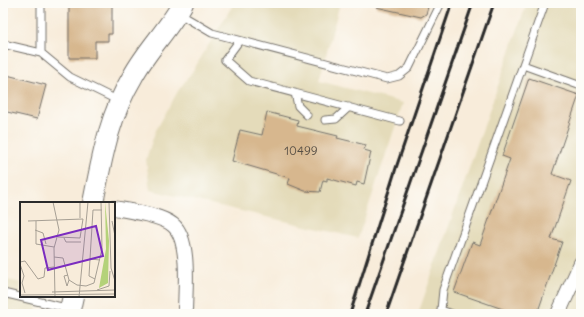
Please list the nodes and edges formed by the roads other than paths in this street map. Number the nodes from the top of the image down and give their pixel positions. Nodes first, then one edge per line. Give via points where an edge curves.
1 (41, 3) edge
2 (441, 3) edge
3 (545, 3) edge
4 (180, 8) edge
5 (239, 41) junction
6 (3, 44) edge
7 (41, 53) junction
8 (523, 65) junction
9 (581, 86) edge
10 (295, 93) junction
11 (119, 101) junction
12 (349, 107) junction
13 (307, 115) dead end
14 (325, 120) dead end
15 (400, 121) dead end
16 (93, 202) edge
17 (115, 208) edge
18 (581, 264) edge
19 (3, 293) edge
20 (20, 296) edge
21 (24, 297) edge
22 (70, 306) edge
23 (441, 312) edge
24 (185, 314) edge
25 (452, 314) edge
26 (558, 314) edge

1 - 7 lane
2 - 5 lane via 409,68 394,78 388,79
3 - 8 lane
4 - 5 lane via 212,33
4 - 11 main road via 133,75
5 - 10 lane via 225,60 249,81
6 - 7 lane
7 - 11 lane via 70,77
8 - 9 lane
8 - 23 lane via 443,290
10 - 12 lane
10 - 13 lane via 298,106
11 - 16 main road via 107,136
12 - 14 lane via 336,119
12 - 15 lane
17 - 24 street via 164,219 180,232 185,256
18 - 26 street
19 - 20 lane
21 - 22 lane
23 - 25 lane

